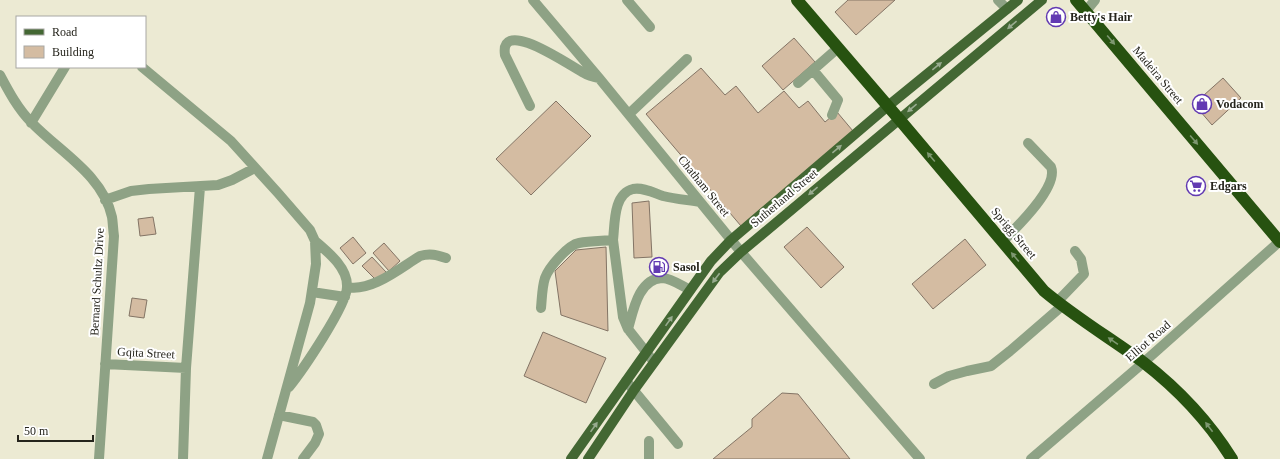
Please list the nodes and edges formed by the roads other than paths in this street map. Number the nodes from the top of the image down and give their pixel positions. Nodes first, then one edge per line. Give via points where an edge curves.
1 (532, 0) edge
2 (627, 0) edge
3 (797, 0) edge
4 (998, 0) edge
5 (1018, 0) edge
6 (1042, 0) edge
7 (1076, 0) edge
8 (1095, 0) edge
9 (1007, 9) junction
10 (1086, 11) junction
11 (650, 27) dead end
12 (838, 48) junction
13 (687, 59) dead end
14 (64, 68) edge
15 (143, 68) edge
16 (813, 70) junction
17 (0, 75) edge
18 (599, 78) junction
19 (798, 83) dead end
20 (530, 106) dead end
21 (888, 106) junction
22 (629, 114) junction
23 (832, 115) dead end
24 (899, 119) junction
25 (31, 123) junction
26 (1028, 144) dead end
27 (255, 168) junction
28 (200, 187) junction
29 (105, 200) junction
30 (700, 202) junction
31 (613, 240) junction
32 (731, 240) junction
33 (314, 242) junction
34 (1002, 242) junction
35 (1280, 242) edge
36 (1076, 251) dead end
37 (741, 252) junction
38 (446, 258) dead end
39 (690, 290) junction
40 (312, 292) junction
41 (346, 292) junction
42 (1060, 304) junction
43 (541, 308) dead end
44 (628, 329) junction
45 (646, 353) junction
46 (654, 362) junction
47 (1143, 363) junction
48 (105, 364) junction
49 (186, 368) junction
50 (626, 381) junction
51 (934, 384) dead end
52 (634, 390) junction
53 (286, 391) junction
54 (279, 414) junction
55 (649, 441) dead end
56 (678, 444) dead end
57 (1036, 457) edge
58 (100, 459) edge
59 (183, 459) edge
60 (267, 459) edge
61 (303, 459) edge
62 (571, 459) edge
63 (588, 459) edge
64 (649, 459) edge
65 (920, 459) edge
66 (1232, 459) edge

1 - 18 street, Chatham Street
2 - 11 street
3 - 12 highway, Sprigg Street
4 - 9 street
5 - 9 main road, Sutherland Street
6 -> 24 main road, Sutherland Street
7 - 10 highway, Madeira Street
8 - 10 street
21 -> 9 main road, Sutherland Street
10 -> 35 highway, Madeira Street
12 - 16 street
12 - 21 highway, Sprigg Street
13 - 22 street
14 - 25 street
15 - 27 street via 231,141
16 - 19 street
16 - 23 street via 838,100
17 - 25 street, Bernard Schultz Drive
18 - 20 street via 584,74 529,42 507,42 505,55
18 - 22 street, Chatham Street
21 - 24 highway, Sprigg Street
32 -> 21 main road, Sutherland Street
22 - 30 street, Chatham Street
34 -> 24 highway, Sprigg Street
24 -> 37 main road, Sutherland Street
25 - 29 street, Bernard Schultz Drive via 87,173 98,185
26 - 34 street via 1052,167 1052,176 1037,204
27 - 28 street via 218,185
27 - 33 street via 310,230
28 - 29 street via 131,191
28 - 49 street
29 - 48 street, Bernard Schultz Drive via 112,217 114,236
30 - 31 street via 633,189 624,194 619,202
30 - 32 street, Chatham Street
31 - 43 street via 578,243 570,247 546,276
31 - 44 street via 623,317
32 - 37 street, Chatham Street
32 - 39 main road, Sutherland Street
33 - 40 street via 316,264
33 - 41 street via 338,263 346,279
42 -> 34 highway, Sprigg Street via 1044,291
35 - 47 street, Elliot Road
36 - 42 street via 1081,259 1084,274
37 -> 46 main road, Sutherland Street via 719,273
37 - 65 street, Chatham Street
38 - 41 street via 434,254 420,256 372,285
39 - 44 street via 663,278 651,282 642,291 636,303
45 -> 39 main road, Sutherland Street
40 - 41 street
40 - 53 street
41 - 53 street via 311,356
47 -> 42 highway, Sprigg Street
42 - 51 street via 1010,352 990,366 967,370
44 - 45 street
45 - 46 street
45 - 50 main road, Sutherland Street
46 - 52 main road, Sutherland Street
47 - 57 street, Elliot Road
66 -> 47 highway, Sprigg Street via 1206,422 1187,401
48 - 49 street, Gqita Street
48 - 58 street, Bernard Schultz Drive
49 - 59 street
50 - 52 street
62 -> 50 main road, Sutherland Street
52 - 56 street
52 - 63 main road, Sutherland Street
53 - 54 street
54 - 60 street
54 - 61 street via 313,422 316,425 319,434 315,444
55 - 64 street

